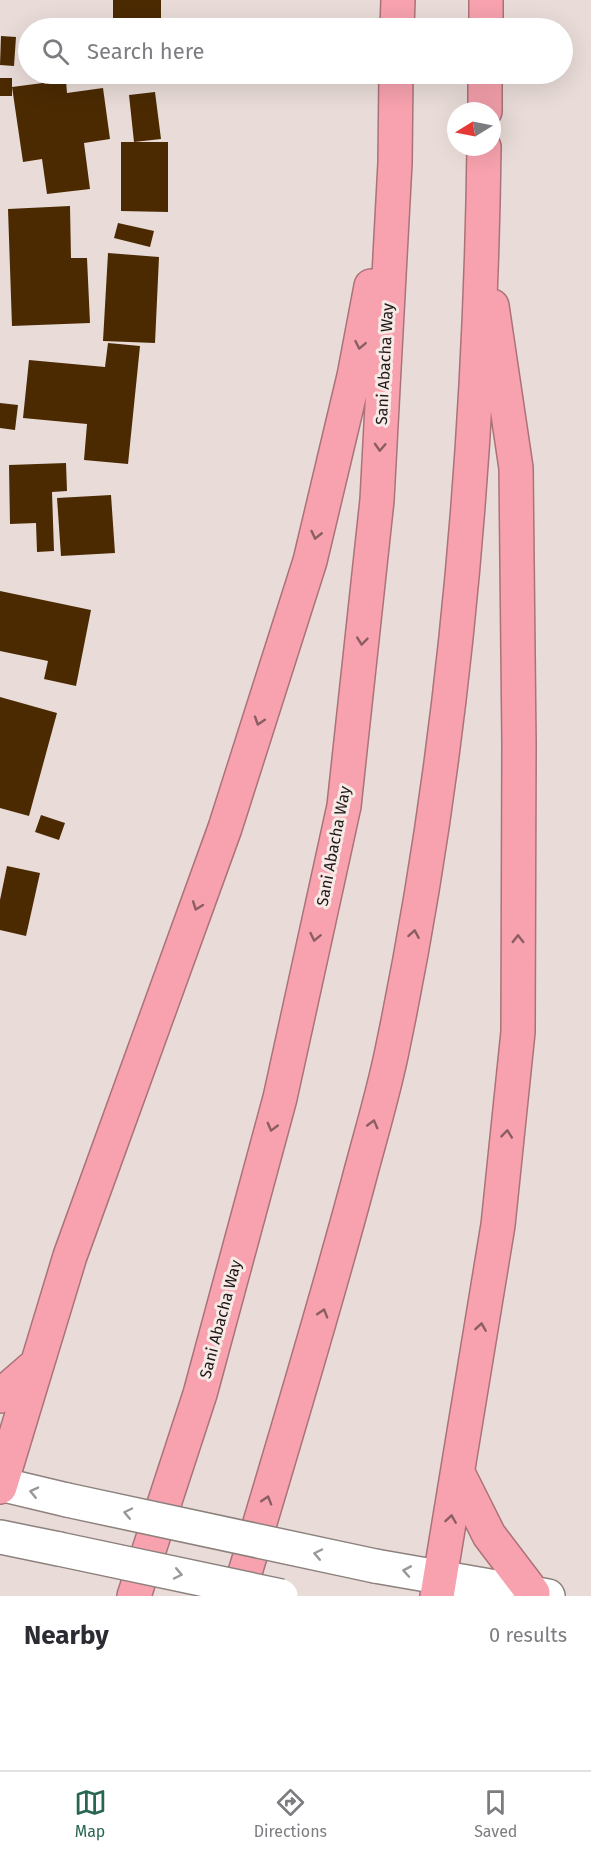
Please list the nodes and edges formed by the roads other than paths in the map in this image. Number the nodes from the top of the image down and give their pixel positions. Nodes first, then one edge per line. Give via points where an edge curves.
1 (398, 0) edge
2 (486, 0) edge
3 (397, 18) edge
4 (486, 18) edge
5 (396, 84) edge
6 (485, 84) edge
7 (484, 102) edge
8 (484, 156) edge
9 (395, 164) junction
10 (483, 242) junction
11 (37, 1364) junction
12 (0, 1396) edge
13 (458, 1473) junction
14 (0, 1485) edge
15 (0, 1537) edge
16 (440, 1587) edge
17 (541, 1595) edge
18 (134, 1596) edge
19 (238, 1596) edge
20 (281, 1596) edge

1 - 3 highway
2 - 4 highway
5 - 9 highway, Sani Abacha Way
6 - 7 highway
8 - 10 highway
9 -> 11 highway via 354,376 310,561 225,828 70,1256
9 -> 18 highway, Sani Abacha Way via 377,500 344,806 280,1098 200,1394
13 -> 10 highway via 498,1225 518,1032 516,468
19 -> 10 highway via 328,1295 393,1050 434,827 464,553
11 - 12 highway
11 - 14 highway
16 -> 13 highway
13 - 17 highway via 489,1535
16 -> 14 main road, bridge via 375,1566
15 -> 20 main road, bridge
16 - 17 main road

